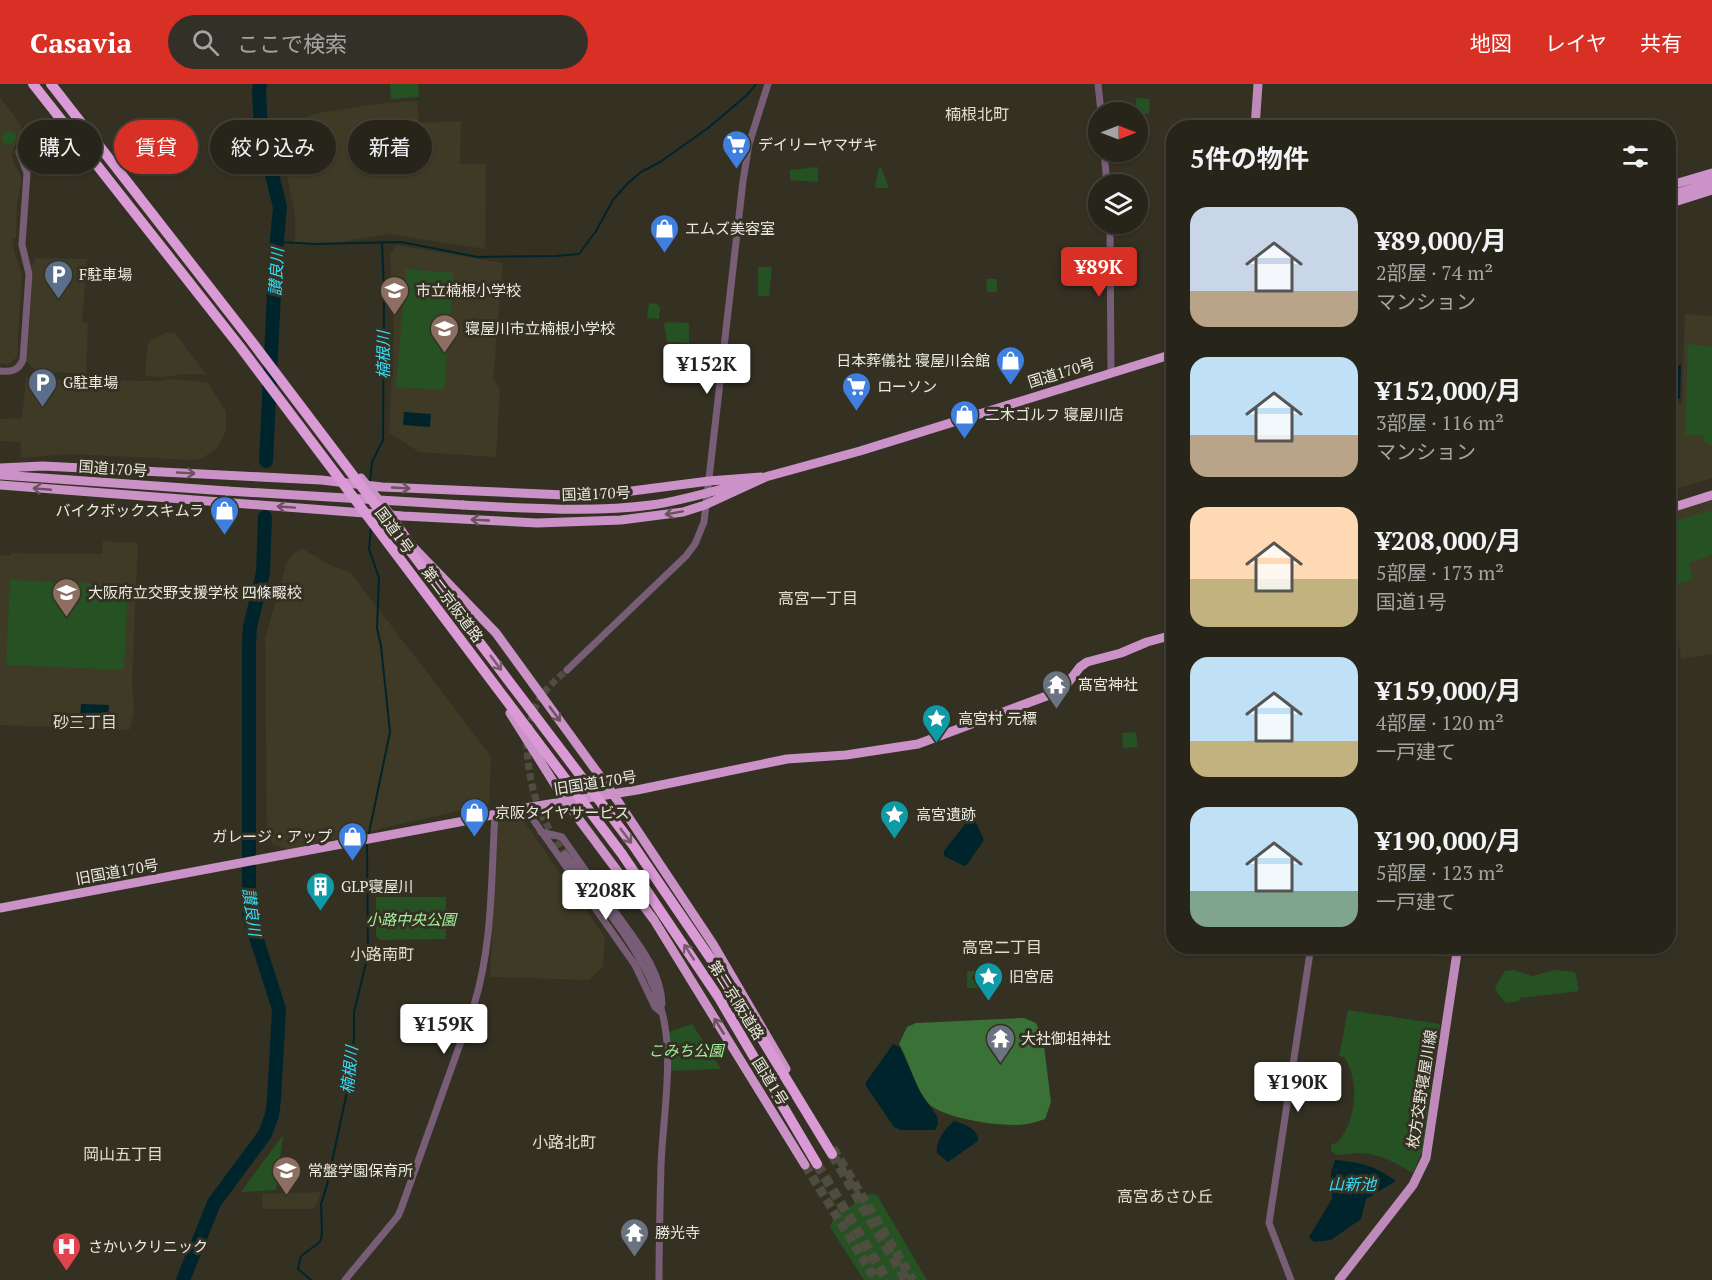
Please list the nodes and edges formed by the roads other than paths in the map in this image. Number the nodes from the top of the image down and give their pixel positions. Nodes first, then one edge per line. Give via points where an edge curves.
1 (32, 84) edge
2 (53, 84) edge
3 (768, 84) edge
4 (1098, 84) edge
5 (1258, 84) edge
6 (1100, 102) edge
7 (1256, 120) edge
8 (1712, 173) edge
9 (27, 174) edge
10 (1712, 182) edge
11 (1676, 184) edge
12 (1712, 190) edge
13 (1676, 193) edge
14 (1676, 201) edge
15 (1110, 234) edge
16 (1166, 356) edge
17 (0, 371) edge
18 (1111, 373) junction
19 (0, 468) edge
20 (0, 475) edge
21 (768, 477) junction
22 (709, 481) junction
23 (340, 483) junction
24 (0, 485) edge
25 (368, 486) junction
26 (708, 493) junction
27 (1712, 495) edge
28 (705, 505) junction
29 (1676, 506) edge
30 (364, 513) junction
31 (390, 514) junction
32 (1166, 637) edge
33 (567, 670) tunnel mouth
34 (614, 794) junction
35 (566, 802) junction
36 (525, 808) junction
37 (495, 814) junction
38 (541, 832) junction
39 (565, 854) tunnel mouth
40 (0, 908) edge
41 (1310, 954) edge
42 (1457, 954) edge
43 (663, 1014) junction
44 (832, 1151) joint
45 (817, 1164) tunnel mouth
46 (805, 1166) tunnel mouth
47 (345, 1280) edge
48 (659, 1280) edge
49 (1291, 1280) edge
50 (1339, 1280) edge

1 - 23 highway, 国道1号
45 -> 1 highway, 第二京阪道路, bridge via 719,998 622,854 241,348
2 - 25 highway, 国道1号
2 -> 44 highway, 第二京阪道路, bridge via 633,845 732,990
3 - 22 street via 749,144 743,181
4 - 6 street
5 - 7 main road
8 - 11 highway
9 - 17 street via 22,245 29,274 23,360 16,370
10 - 13 highway
12 - 14 highway
15 - 18 street
16 - 18 highway, 国道170号
18 - 21 highway, 国道170号
19 -> 23 highway via 54,467
20 - 26 highway, 国道170号, bridge via 553,509 628,507
21 - 22 highway
21 - 26 highway, 国道170号
21 - 28 highway
25 -> 22 highway via 601,495
22 - 26 street
23 - 25 highway
23 - 30 highway, 国道1号
30 -> 24 highway
25 - 31 highway, 国道1号
26 - 28 street
27 - 29 highway
28 -> 31 highway via 683,512 581,522 526,523
28 - 33 street via 700,533 686,556
30 - 31 highway
30 - 35 highway, 国道1号 via 507,708
31 -> 34 highway, 国道1号 via 412,546 496,633
32 - 34 highway, 旧国道170号 via 1086,662 1060,691 925,742 846,755 787,759
34 - 35 highway, 旧国道170号
34 - 44 highway, 国道1号 via 713,944
35 - 36 highway, 旧国道170号
46 -> 35 highway, 国道1号 via 654,920
36 - 37 highway, 旧国道170号
36 - 38 street
37 - 40 highway, 旧国道170号
37 - 47 street via 487,942 474,1005 398,1216
38 - 43 street via 635,965 655,1007
38 - 43 street via 562,837 644,953 662,994
39 - 43 street via 641,961
41 - 49 street via 1269,1222
42 - 50 main road, 枚方交野寝屋川線 via 1426,1158 1413,1185
43 - 48 street via 667,1078

